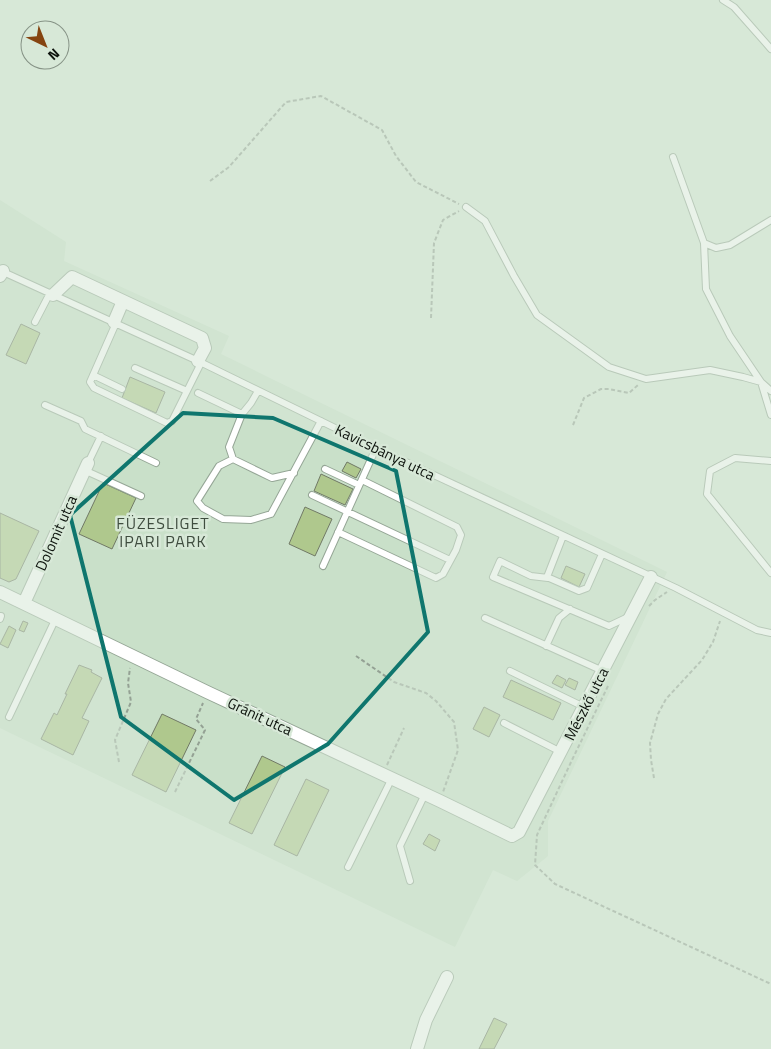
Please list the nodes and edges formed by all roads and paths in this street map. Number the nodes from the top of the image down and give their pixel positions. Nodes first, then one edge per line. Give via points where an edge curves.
1 (723, 0) edge
2 (771, 49) edge
3 (673, 157) dead end
4 (210, 181) dead end
5 (466, 207) junction
6 (771, 220) edge
7 (704, 243) junction
8 (1, 272) edge
9 (52, 294) junction
10 (124, 301) junction
11 (431, 318) dead end
12 (35, 322) dead end
13 (115, 323) junction
14 (200, 362) junction
15 (135, 368) dead end
16 (93, 375) junction
17 (646, 379) junction
18 (761, 382) junction
19 (122, 389) dead end
20 (258, 390) junction
21 (771, 391) edge
22 (187, 392) junction
23 (198, 393) dead end
24 (44, 405) dead end
25 (242, 414) junction
26 (771, 414) edge
27 (321, 421) junction
28 (573, 424) dead end
29 (101, 436) junction
30 (376, 448) junction
31 (233, 459) junction
32 (771, 461) edge
33 (156, 463) dead end
34 (86, 466) junction
35 (325, 469) dead end
36 (294, 472) junction
37 (360, 482) junction
38 (141, 496) dead end
39 (312, 496) dead end
40 (348, 511) junction
41 (338, 532) junction
42 (563, 536) junction
43 (602, 554) junction
44 (450, 560) junction
45 (323, 566) dead end
46 (771, 573) edge
47 (651, 577) junction
48 (548, 578) junction
49 (676, 588) junction
50 (0, 592) edge
51 (24, 603) junction
52 (570, 609) junction
53 (716, 609) junction
54 (646, 610) dead end
55 (632, 615) junction
56 (56, 618) junction
57 (485, 618) dead end
58 (771, 633) edge
59 (546, 646) junction
60 (132, 656) junction
61 (356, 656) dead end
62 (510, 671) dead end
63 (607, 676) junction
64 (207, 692) junction
65 (584, 707) junction
66 (9, 716) dead end
67 (504, 723) dead end
68 (404, 728) dead end
69 (561, 752) junction
70 (119, 762) dead end
71 (387, 776) junction
72 (654, 778) dead end
73 (175, 792) dead end
74 (425, 794) junction
75 (440, 801) junction
76 (519, 832) joint
77 (348, 868) dead end
78 (410, 881) dead end
79 (447, 977) dead end
80 (771, 984) edge
81 (417, 1049) edge

1 - 2 lane via 734,7
3 - 7 lane
4 - 5 path via 229,166 286,102 321,96 382,130 396,156 416,182
5 - 11 path via 443,220 434,243
5 - 17 lane via 485,221 537,315 609,367
6 - 7 lane via 730,245 716,248
7 - 18 lane via 706,289 730,336
8 - 9 lane, Kavicsbánya utca
9 - 10 street via 72,277
9 - 12 lane
9 - 13 lane, Kavicsbánya utca
10 - 13 street
10 - 14 street via 202,338 205,348
13 - 14 lane, Kavicsbánya utca
13 - 16 lane
14 - 20 lane, Kavicsbánya utca
14 - 22 lane
15 - 22 lane
16 - 19 lane
16 - 22 lane via 90,382 94,388 167,423 172,421
17 - 18 lane via 710,370
17 - 28 path via 629,393 601,388 584,398
18 - 21 lane
18 - 26 lane
20 - 25 lane
20 - 27 lane, Kavicsbánya utca
23 - 25 lane
24 - 29 lane via 81,421 85,429
25 - 31 lane via 230,446
27 - 30 lane, Kavicsbánya utca
27 - 36 lane
29 - 33 lane
29 - 34 lane
30 - 37 lane
30 - 42 lane, Kavicsbánya utca
31 - 36 lane via 272,478
31 - 36 lane via 219,466 197,500 203,508 223,519 251,520 272,514
32 - 46 lane via 735,458 710,471 707,494
34 - 38 lane
34 - 51 street, Dolomit utca
35 - 37 lane
37 - 40 lane
37 - 44 lane via 456,527 461,535
39 - 40 lane
40 - 41 lane
40 - 44 lane
41 - 44 lane via 436,578 443,574
41 - 45 lane
42 - 43 lane, Kavicsbánya utca
42 - 48 lane
43 - 47 lane, Kavicsbánya utca
43 - 48 lane via 587,588 579,591
47 - 49 lane, Kavicsbánya utca
47 - 55 street, Mészkő utca
48 - 52 lane via 531,576 500,561 493,577
49 - 53 lane, Kavicsbánya utca
49 - 54 path via 655,600
50 - 51 street, Gránit utca
51 - 56 street, Gránit utca
52 - 55 lane via 609,626
52 - 59 lane via 559,618
53 - 58 lane, Kavicsbánya utca via 757,630
53 - 72 path via 720,622 713,642 702,660 666,699 658,714 650,743
55 - 63 street, Mészkő utca
56 - 60 street, Gránit utca
56 - 66 lane
57 - 59 lane
59 - 63 lane
60 - 64 street, Gránit utca
60 - 70 path via 128,683 131,702 115,740
61 - 75 path via 394,682 426,693 454,722 458,750
62 - 65 lane
63 - 65 street, Mészkő utca
63 - 80 path via 538,835 535,865 554,884
64 - 71 street, Gránit utca
64 - 73 path via 196,719 205,730
65 - 69 street, Mészkő utca
67 - 69 lane
68 - 71 path
69 - 76 street, Mészkő utca
71 - 74 street, Gránit utca
71 - 77 lane
74 - 75 street, Gránit utca
74 - 78 lane via 400,846
75 - 76 street, Gránit utca via 512,836
79 - 81 street via 426,1020

